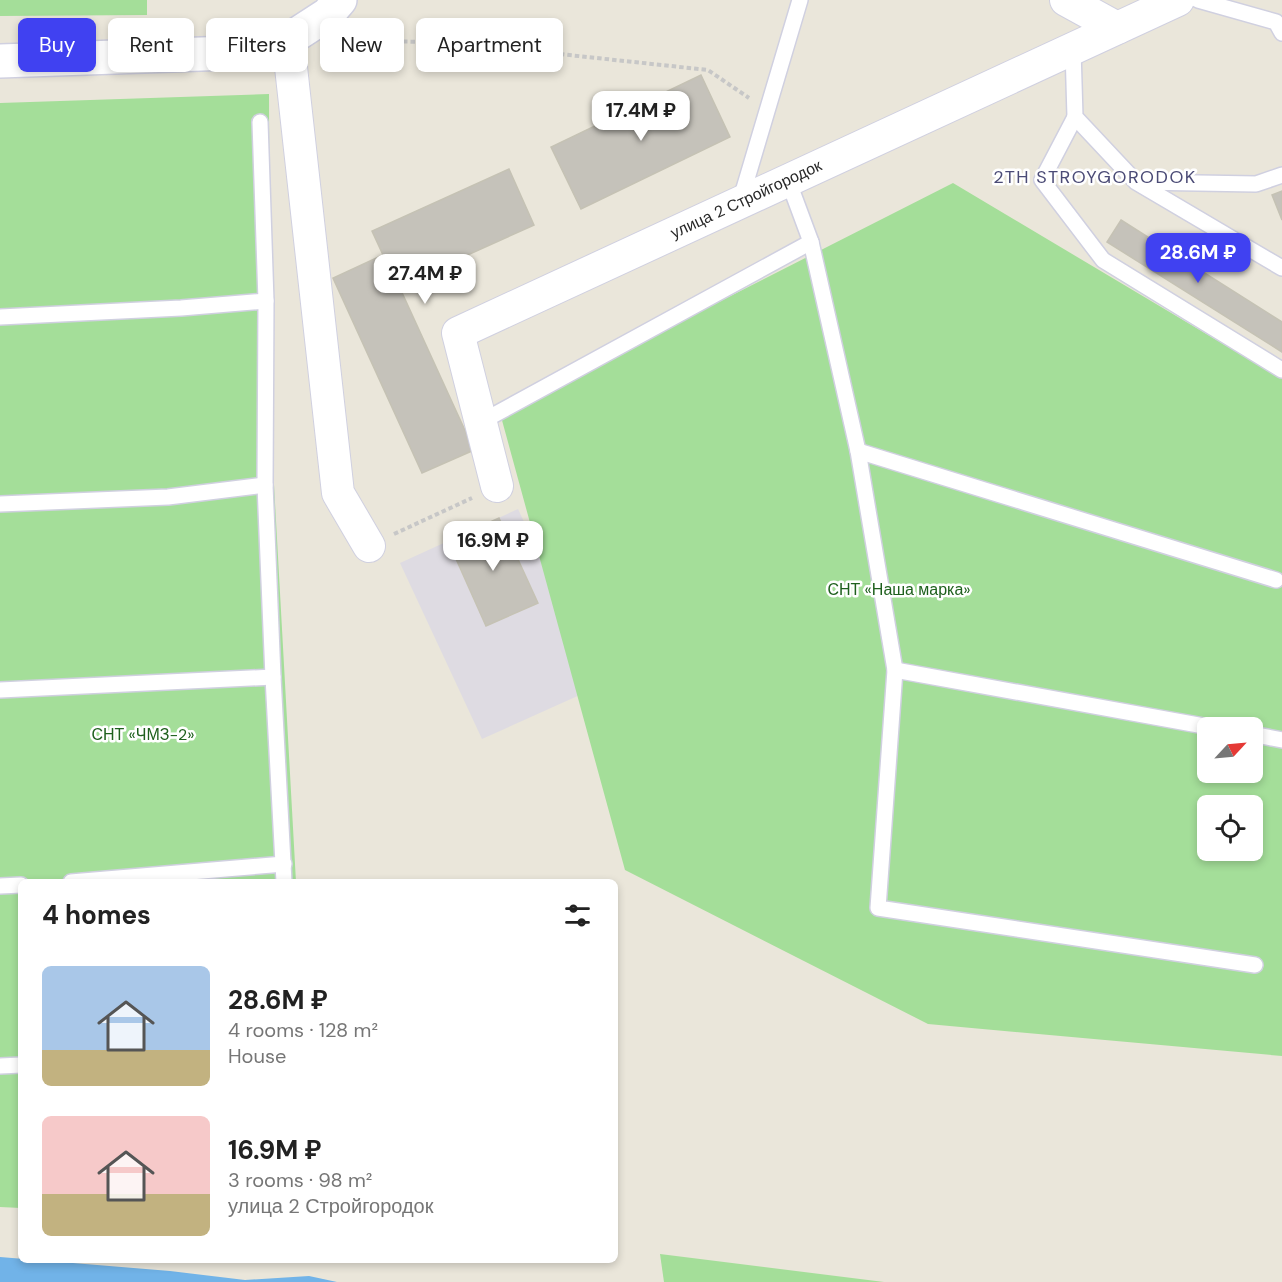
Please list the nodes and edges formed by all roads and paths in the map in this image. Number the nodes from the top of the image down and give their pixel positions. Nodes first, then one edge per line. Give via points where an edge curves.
1 (340, 0) edge
2 (800, 0) edge
3 (1066, 0) edge
4 (1178, 0) edge
5 (1198, 0) edge
6 (308, 27) edge
7 (1117, 28) junction
8 (1282, 33) edge
9 (404, 42) edge
10 (1073, 49) junction
11 (206, 54) edge
12 (0, 61) edge
13 (292, 72) edge
14 (767, 110) junction
15 (1074, 117) junction
16 (260, 122) dead end
17 (1282, 175) edge
18 (788, 180) junction
19 (1136, 182) junction
20 (740, 202) junction
21 (811, 242) junction
22 (1282, 268) edge
23 (266, 301) junction
24 (0, 317) edge
25 (1282, 370) edge
26 (481, 422) junction
27 (858, 451) junction
28 (265, 486) junction
29 (497, 486) joint
30 (0, 504) edge
31 (369, 546) joint
32 (1276, 580) dead end
33 (895, 670) junction
34 (273, 677) junction
35 (0, 690) edge
36 (1197, 725) edge
37 (1263, 736) edge
38 (1282, 740) edge
39 (284, 864) junction
40 (106, 879) edge
41 (284, 879) edge
42 (18, 885) edge
43 (0, 886) edge
44 (1255, 965) dead end
45 (18, 1065) edge
46 (0, 1066) edge

1 - 6 street
2 - 14 lane
3 - 7 street
4 - 7 street, улица 2 Стройгородок
5 - 8 lane via 1276,22
7 - 10 street, улица 2 Стройгородок
9 - 14 path via 448,42 708,70
10 - 15 lane
10 - 18 street, улица 2 Стройгородок
11 - 12 street
13 - 31 street via 338,493
14 - 20 lane
15 - 19 lane
15 - 25 lane via 1042,180 1103,260
16 - 23 lane
17 - 19 lane via 1256,184
18 - 20 street, улица 2 Стройгородок
18 - 21 lane
19 - 22 lane
20 - 26 street, улица 2 Стройгородок via 458,333
21 - 26 lane
21 - 27 lane
23 - 24 lane
23 - 28 lane
26 - 29 street, улица 2 Стройгородок
27 - 32 lane
27 - 33 lane
28 - 30 lane via 168,497
28 - 34 lane
29 - 31 path
33 - 36 lane
33 - 44 lane via 878,908
34 - 35 lane
34 - 39 lane
37 - 38 lane
39 - 40 lane
39 - 41 lane
42 - 43 lane
45 - 46 lane

